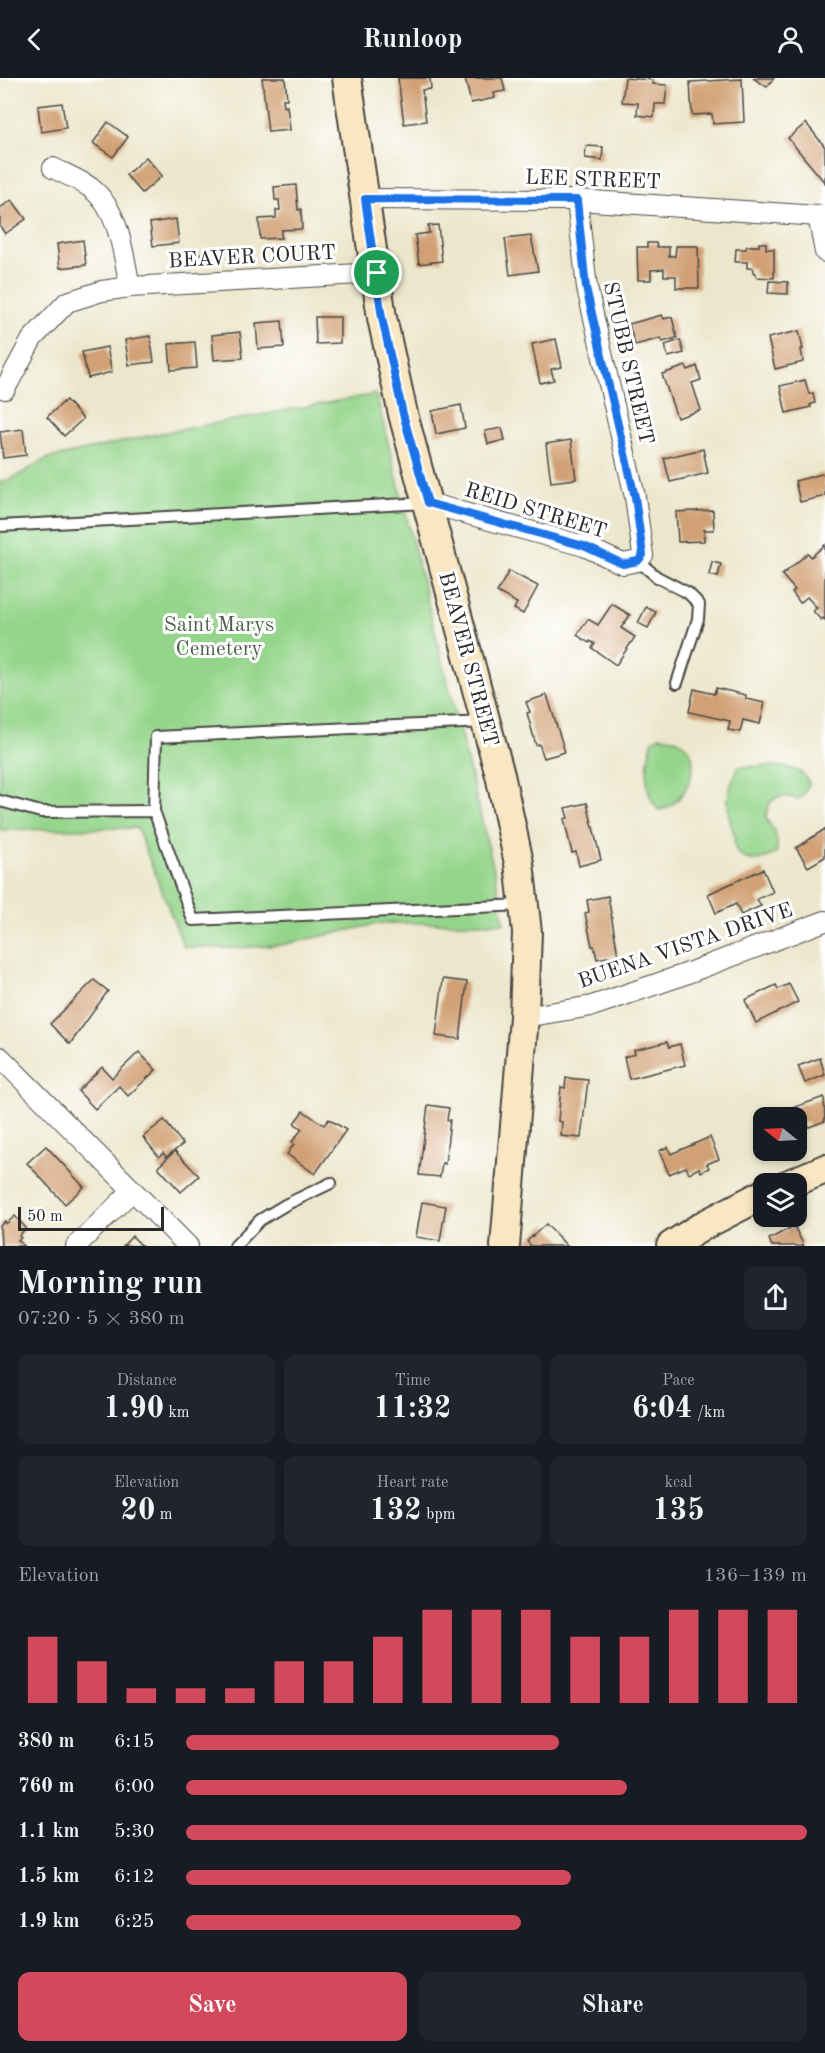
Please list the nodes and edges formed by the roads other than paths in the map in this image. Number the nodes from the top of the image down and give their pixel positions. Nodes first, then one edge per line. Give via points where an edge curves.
1 (347, 78) edge
2 (53, 168) dead end
3 (365, 199) junction
4 (577, 200) junction
5 (821, 215) edge
6 (825, 252) edge
7 (377, 273) junction
8 (130, 287) junction
9 (5, 389) dead end
10 (428, 503) junction
11 (0, 526) edge
12 (638, 561) junction
13 (677, 683) dead end
14 (486, 722) junction
15 (0, 801) edge
16 (154, 811) junction
17 (524, 905) junction
18 (825, 921) edge
19 (524, 1017) junction
20 (0, 1057) edge
21 (825, 1169) edge
22 (807, 1176) edge
23 (331, 1183) dead end
24 (132, 1191) junction
25 (753, 1200) edge
26 (76, 1246) edge
27 (188, 1246) edge
28 (235, 1246) edge
29 (505, 1246) edge
30 (671, 1246) edge

1 - 3 main road, BEAVER STREET
2 - 8 street via 91,188 103,202 117,224
3 - 4 street, LEE STREET
3 - 7 main road, BEAVER STREET
4 - 5 street, LEE STREET
4 - 12 street, STUBB STREET via 586,288 635,497 643,555
5 - 6 street
7 - 8 street, BEAVER COURT
7 - 10 main road, BEAVER STREET via 382,318 403,414
8 - 9 street, BEAVER COURT via 67,302 32,339
10 - 11 lane
10 - 12 street, REID STREET via 584,546 623,564
10 - 14 main road, BEAVER STREET
12 - 13 lane via 699,604 698,619
14 - 16 lane via 156,737
14 - 17 main road, BEAVER STREET via 519,863
15 - 16 lane via 41,812
16 - 17 lane via 193,920
17 - 19 main road, BEAVER STREET via 528,932
18 - 19 street, BUENA VISTA DRIVE via 592,1006
19 - 29 main road, BEAVER STREET
20 - 24 street
21 - 22 main road
23 - 28 lane via 260,1220
24 - 26 street
24 - 27 street
25 - 30 main road

